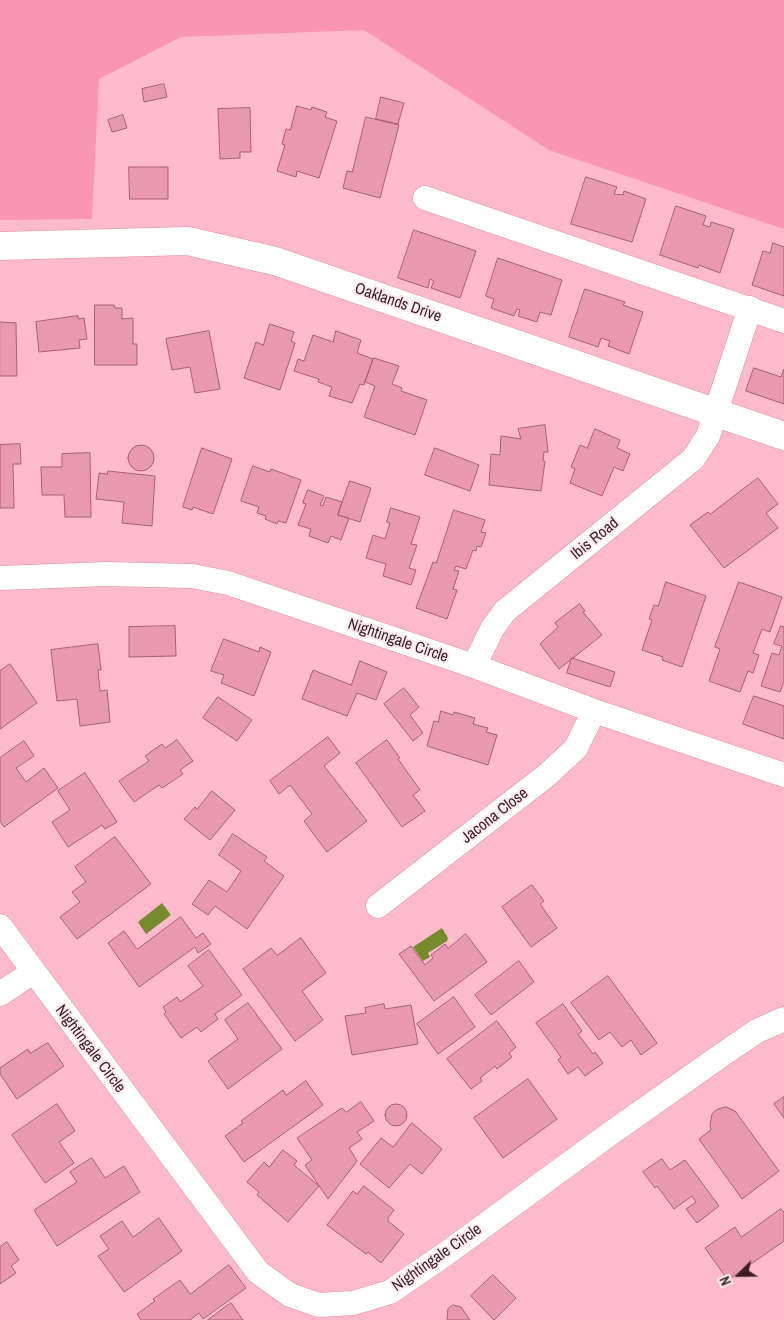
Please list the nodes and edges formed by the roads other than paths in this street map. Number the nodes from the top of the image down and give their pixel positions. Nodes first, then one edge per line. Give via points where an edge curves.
1 (425, 198) dead end
2 (0, 246) edge
3 (750, 308) junction
4 (784, 321) edge
5 (715, 412) junction
6 (784, 436) edge
7 (0, 578) edge
8 (474, 666) junction
9 (594, 710) junction
10 (784, 775) edge
11 (378, 906) dead end
12 (0, 926) edge
13 (33, 972) junction
14 (0, 994) edge
15 (784, 1019) edge

1 - 3 street
2 - 5 street, Oaklands Drive via 188,241 275,261
3 - 4 street
3 - 5 street, Ibis Road
5 - 6 street, Oaklands Drive
5 - 8 street, Ibis Road via 708,436 693,459 505,611 492,628
7 - 8 street, Nightingale Circle via 107,574 192,576 228,583
8 - 9 street, Nightingale Circle
9 - 10 street, Nightingale Circle
9 - 11 street, Jacona Close via 576,748 547,775
12 - 13 street, Nightingale Circle
13 - 14 street
13 - 15 street, Nightingale Circle via 258,1272 290,1295 319,1305 353,1303 390,1292 726,1052 757,1031

